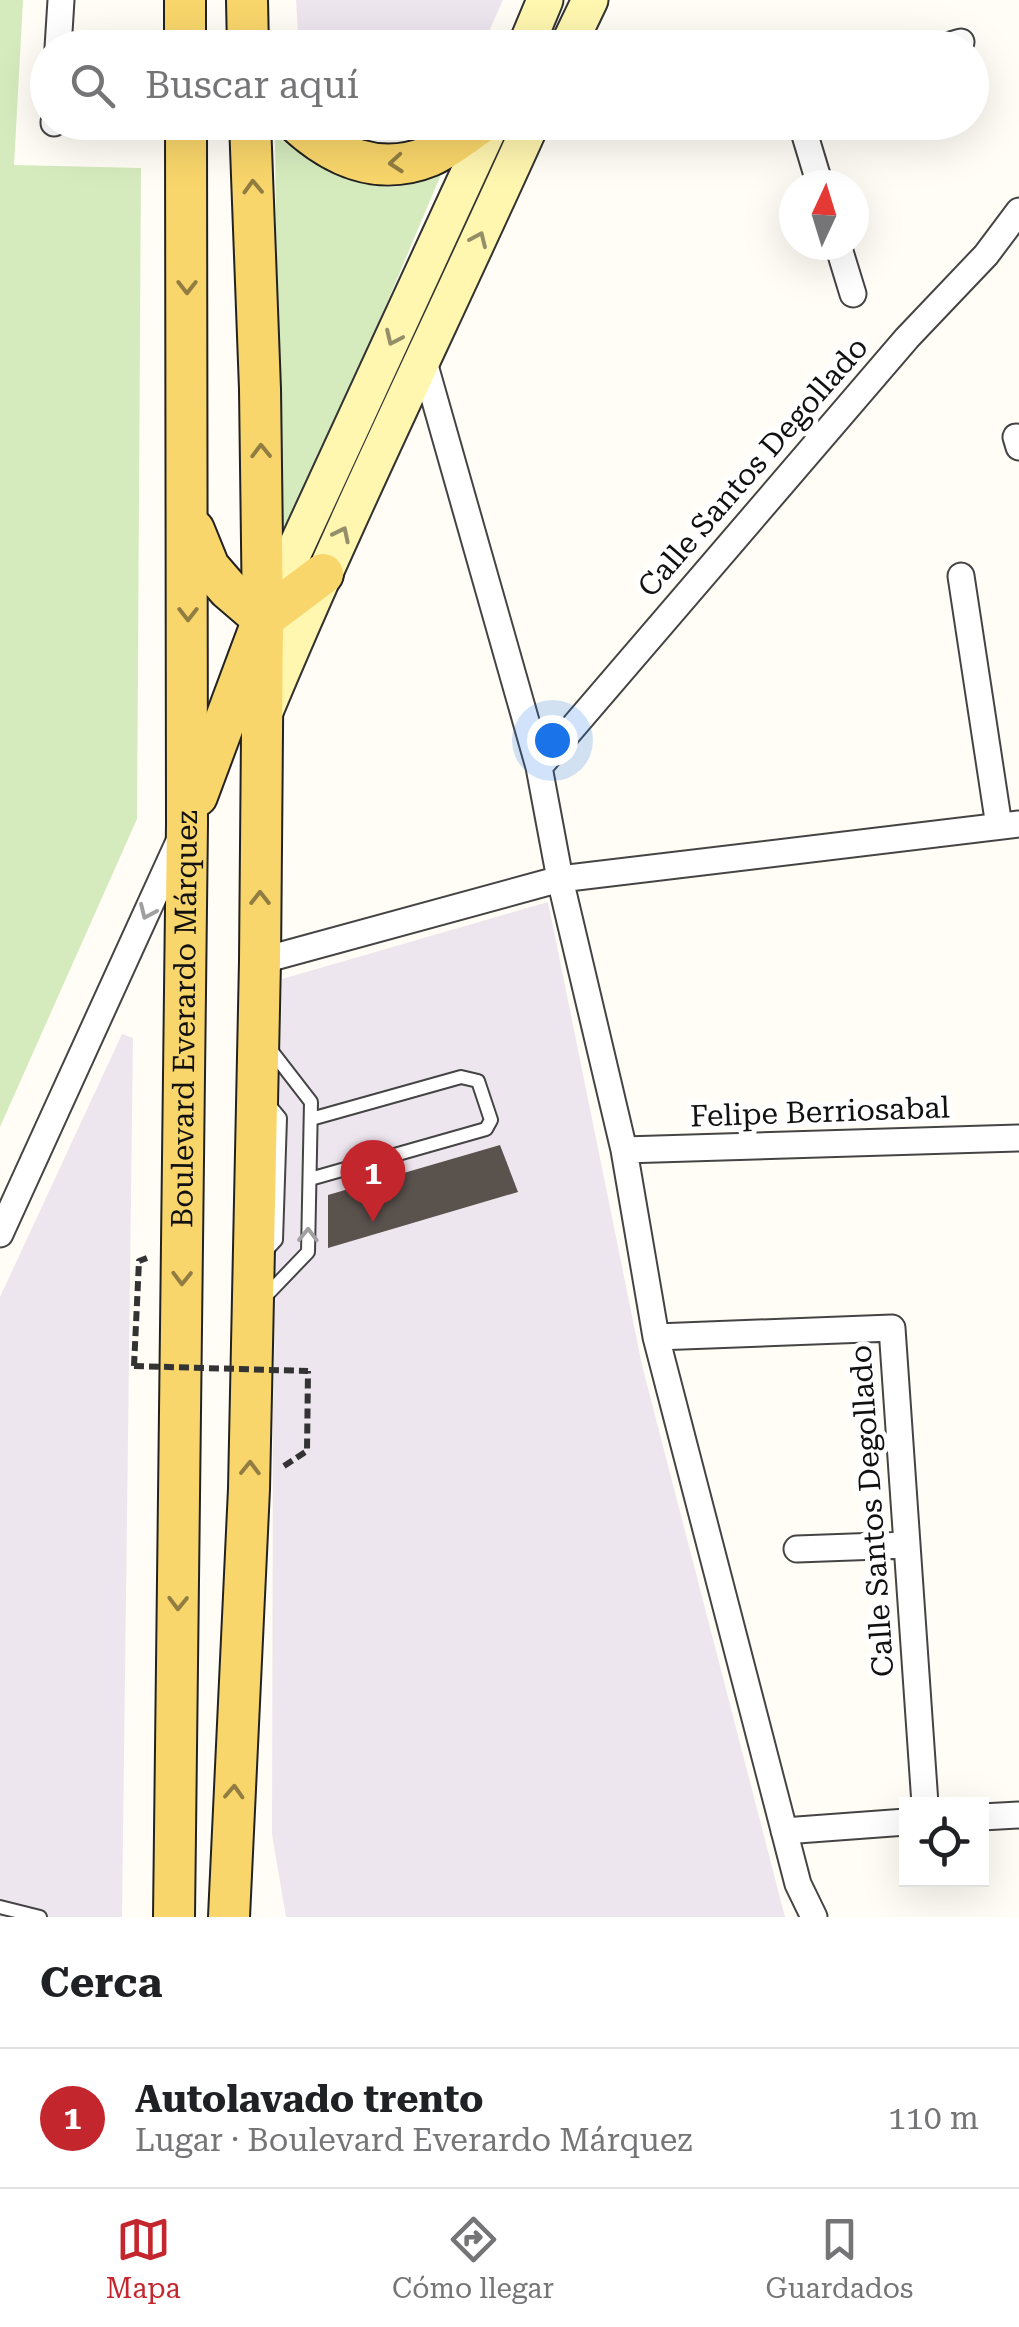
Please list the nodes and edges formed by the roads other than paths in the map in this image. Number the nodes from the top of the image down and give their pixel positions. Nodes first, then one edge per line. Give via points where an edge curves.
1 (61, 0) edge
2 (185, 0) edge
3 (545, 0) edge
4 (590, 0) edge
5 (59, 30) edge
6 (185, 30) edge
7 (532, 30) edge
8 (576, 30) edge
9 (186, 140) edge
10 (251, 140) edge
11 (315, 140) edge
12 (455, 140) edge
13 (484, 140) edge
14 (524, 140) edge
15 (806, 140) edge
16 (815, 170) edge
17 (1019, 211) edge
18 (843, 260) edge
19 (853, 294) dead end
20 (424, 362) junction
21 (188, 517) junction
22 (323, 574) junction
23 (961, 576) dead end
24 (263, 619) junction
25 (262, 720) junction
26 (539, 767) junction
27 (187, 823) junction
28 (1009, 825) edge
29 (560, 879) junction
30 (260, 961) junction
31 (259, 1034) junction
32 (311, 1119) junction
33 (1019, 1138) edge
34 (624, 1150) junction
35 (310, 1179) junction
36 (0, 1234) edge
37 (253, 1310) junction
38 (656, 1338) junction
39 (908, 1545) junction
40 (797, 1549) dead end
41 (925, 1797) edge
42 (1019, 1816) edge
43 (989, 1818) edge
44 (899, 1823) edge
45 (784, 1831) junction
46 (0, 1906) edge
47 (232, 1908) edge
48 (40, 1916) edge
49 (174, 1917) edge
50 (814, 1917) edge

1 - 5 street
2 - 6 main road
3 - 7 main road
4 - 8 main road
9 -> 21 main road, Boulevard Everardo Márquez
24 -> 10 main road
12 -> 11 main road via 398,166 359,162
13 -> 24 main road
20 -> 14 main road
15 - 16 street
17 - 26 street, Calle Santos Degollado
18 - 19 street
22 -> 20 main road
20 - 26 street
21 - 24 main road via 209,568
21 -> 27 main road, Boulevard Everardo Márquez
22 - 24 main road
22 - 25 main road
23 - 28 street
24 - 25 main road
24 - 27 main road
30 -> 25 main road
26 - 29 street
27 -> 36 street
27 -> 49 main road, Boulevard Everardo Márquez
28 - 29 street
29 - 30 street
29 - 34 street
30 - 31 main road
31 - 32 lane via 311,1102
31 - 37 main road
32 - 35 lane
32 - 35 lane via 462,1076 478,1081 491,1120 486,1129
33 - 34 street, Felipe Berriosabal
34 - 38 street
37 -> 35 lane via 308,1252
47 -> 37 main road
38 - 39 street, Calle Santos Degollado via 892,1328
38 - 45 street
39 - 40 street
39 - 41 street, Calle Santos Degollado
42 - 43 street
44 - 45 street
45 - 50 street
46 - 48 lane

